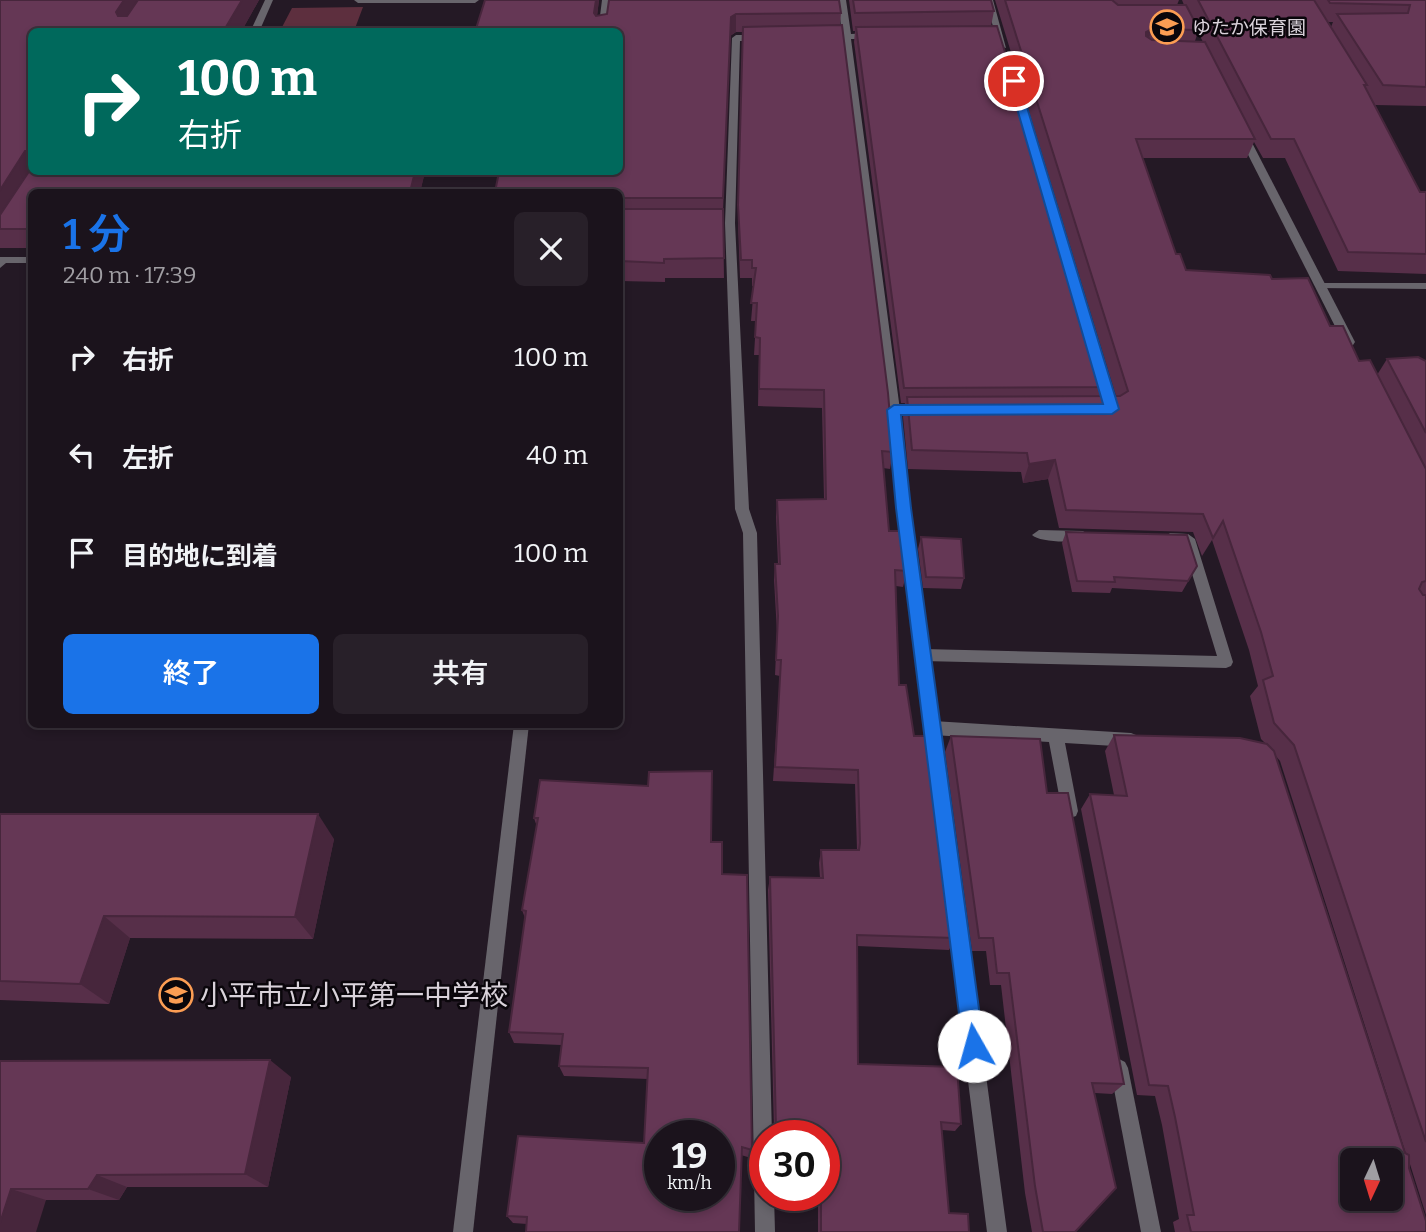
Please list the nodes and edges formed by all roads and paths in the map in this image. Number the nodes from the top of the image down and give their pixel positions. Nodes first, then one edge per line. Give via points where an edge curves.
1 (269, 0) edge
2 (358, 0) edge
3 (475, 0) edge
4 (606, 0) edge
5 (842, 0) edge
6 (989, 0) edge
7 (256, 28) edge
8 (602, 28) edge
9 (846, 36) junction
10 (884, 36) edge
11 (777, 38) edge
12 (817, 38) edge
13 (1007, 60) edge
14 (1238, 125) edge
15 (1030, 134) edge
16 (1057, 223) edge
17 (28, 260) edge
18 (1, 261) edge
19 (1321, 286) junction
20 (1426, 286) edge
21 (1352, 348) edge
22 (1039, 535) dead end
23 (1093, 536) edge
24 (1161, 538) edge
25 (923, 655) junction
26 (522, 728) edge
27 (933, 728) junction
28 (1056, 736) junction
29 (1149, 741) edge
30 (1074, 830) edge
31 (1115, 1044) edge
32 (463, 1232) edge
33 (765, 1232) edge
34 (998, 1232) edge
35 (1151, 1232) edge

1 - 7 street
2 - 3 street
4 - 8 street
5 - 9 street
6 - 13 street via 994,35
9 - 10 street
9 - 12 street
9 - 25 street via 901,410 903,508
11 - 33 street via 736,37 723,223 740,408 742,509 750,533
14 - 19 street
15 - 16 street
17 - 18 street
19 - 20 street
19 - 21 street
22 - 23 street
24 - 25 street via 1188,539 1226,662
25 - 27 street
26 - 32 street
27 - 28 street
27 - 34 street
28 - 29 street
28 - 30 street
31 - 35 street

